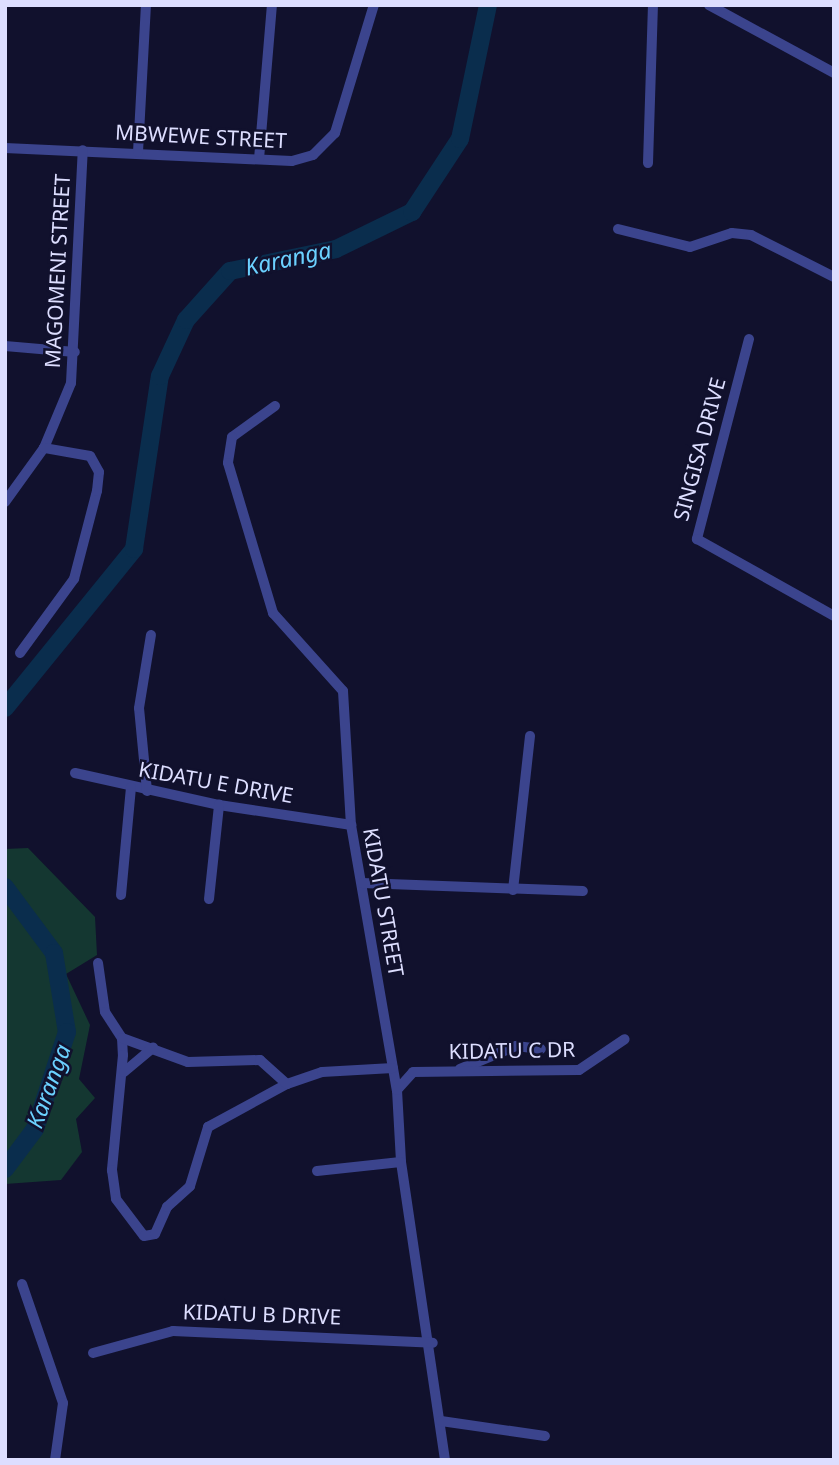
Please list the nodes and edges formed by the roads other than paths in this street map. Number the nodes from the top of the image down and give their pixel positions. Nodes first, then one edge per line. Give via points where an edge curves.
1 (146, 5) edge
2 (272, 5) edge
3 (374, 5) edge
4 (653, 5) edge
5 (709, 5) edge
6 (834, 73) edge
7 (5, 148) edge
8 (83, 150) junction
9 (138, 152) junction
10 (259, 159) junction
11 (649, 163) dead end
12 (618, 229) dead end
13 (834, 277) edge
14 (749, 340) dead end
15 (5, 346) edge
16 (75, 352) junction
17 (275, 406) dead end
18 (44, 448) junction
19 (5, 502) edge
20 (834, 616) edge
21 (151, 635) dead end
22 (20, 653) dead end
23 (530, 736) dead end
24 (75, 773) dead end
25 (131, 787) junction
26 (147, 790) junction
27 (219, 805) junction
28 (351, 825) junction
29 (362, 883) junction
30 (513, 890) junction
31 (583, 891) dead end
32 (121, 895) dead end
33 (209, 899) dead end
34 (98, 963) dead end
35 (122, 1038) junction
36 (625, 1039) dead end
37 (153, 1048) junction
38 (541, 1049) dead end
39 (393, 1068) junction
40 (454, 1071) junction
41 (124, 1072) junction
42 (287, 1084) junction
43 (397, 1090) junction
44 (401, 1162) junction
45 (317, 1171) dead end
46 (22, 1284) dead end
47 (433, 1343) junction
48 (93, 1353) dead end
49 (441, 1421) junction
50 (545, 1436) dead end
51 (55, 1460) edge
52 (445, 1460) edge

1 - 9 street
2 - 10 street
3 - 10 street, MBWEWE STREET via 335,133 313,155
4 - 11 street
5 - 6 street
7 - 8 street, MBWEWE STREET
8 - 9 street, MBWEWE STREET
8 - 16 street, MAGOMENI STREET
9 - 10 street, MBWEWE STREET
12 - 13 street via 679,246 751,235
14 - 20 street, SINGISA DRIVE via 696,539
15 - 16 street
16 - 18 street, MAGOMENI STREET via 71,383
17 - 28 street, KIDATU STREET via 232,437 228,463 273,613 344,691
18 - 19 street, MAGOMENI STREET
18 - 22 street via 90,456 99,472 97,491 74,579
21 - 26 street via 139,708
23 - 30 street
24 - 25 street, KIDATU E DRIVE
25 - 26 street, KIDATU E DRIVE
25 - 32 street
26 - 27 street, KIDATU E DRIVE
27 - 28 street, KIDATU E DRIVE
27 - 33 street
28 - 29 street, KIDATU STREET
29 - 30 street
29 - 39 street, KIDATU STREET
30 - 31 street
34 - 35 street via 105,1013
35 - 37 street
35 - 41 street
36 - 40 street, KIDATU C DR via 579,1070
37 - 41 street
37 - 42 street via 188,1062 260,1060
38 - 40 street via 516,1046
39 - 42 street via 338,1070
39 - 43 street, KIDATU STREET
40 - 43 street, KIDATU C DR via 413,1072
41 - 42 street via 112,1170 126,1219 144,1236 155,1234 167,1207 190,1186 208,1127
43 - 44 street, KIDATU STREET
44 - 45 street
44 - 47 street, KIDATU STREET
46 - 51 street via 63,1403
47 - 48 street, KIDATU B DRIVE via 173,1331
47 - 49 street, KIDATU STREET
49 - 50 street
49 - 52 street, KIDATU STREET

